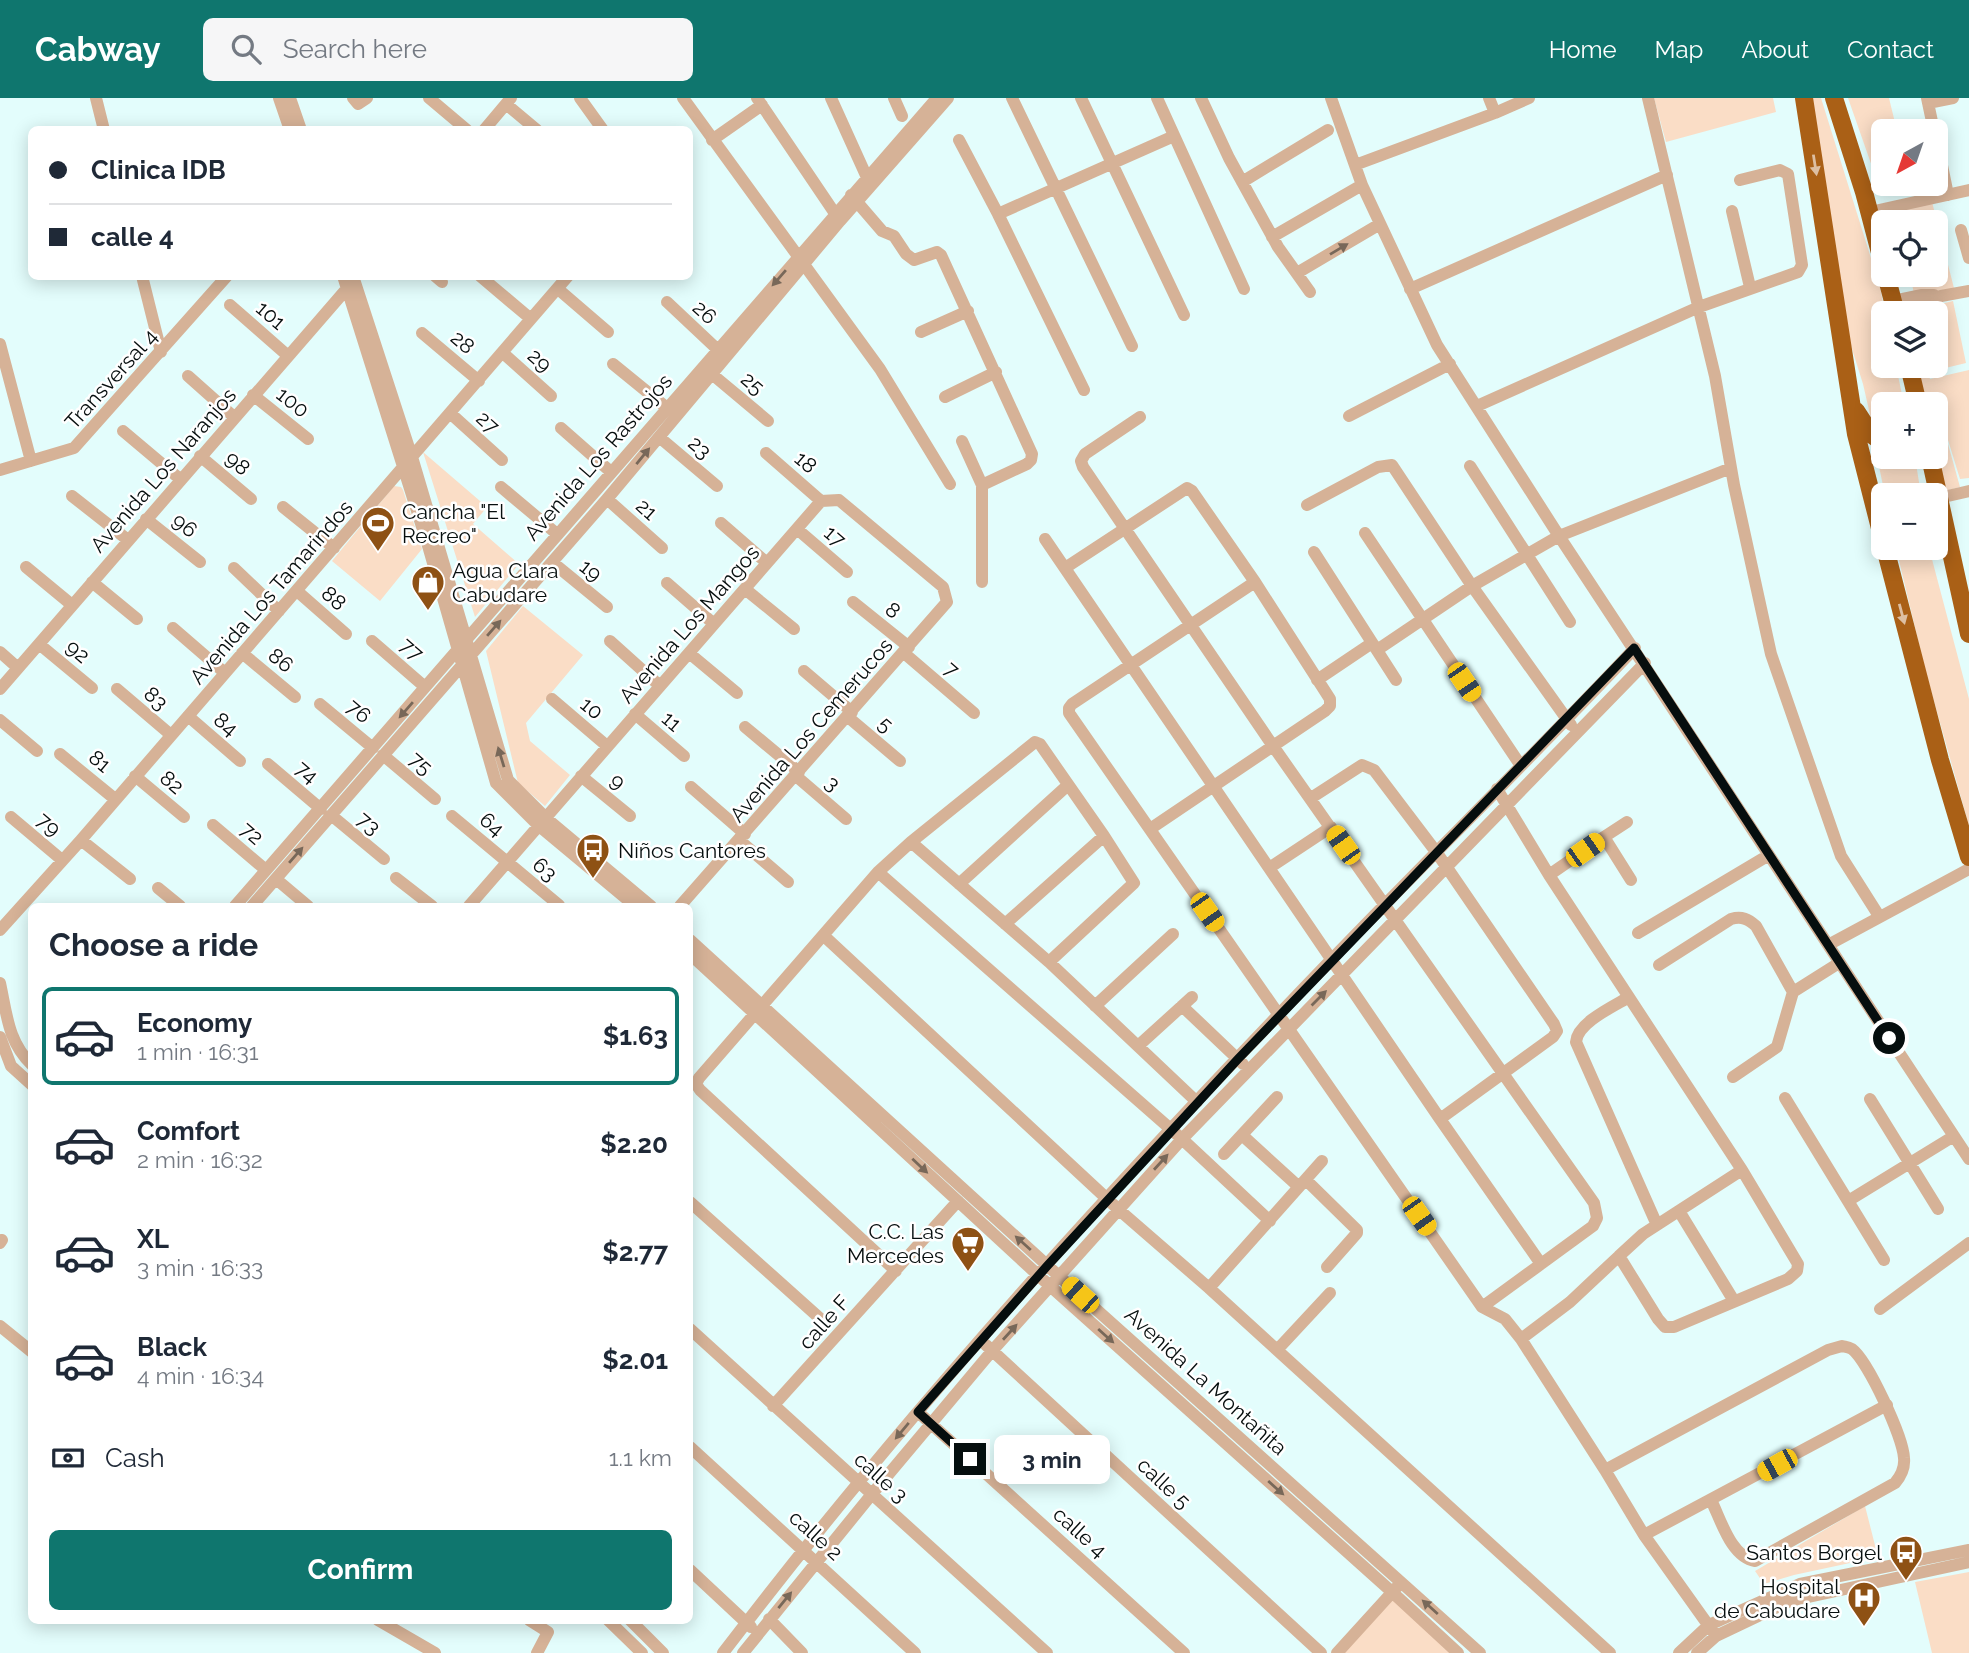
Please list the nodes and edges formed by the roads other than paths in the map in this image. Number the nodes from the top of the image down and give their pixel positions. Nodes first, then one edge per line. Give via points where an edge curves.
1 (96, 98) edge
2 (279, 98) edge
3 (290, 98) edge
4 (353, 98) edge
5 (367, 98) edge
6 (429, 98) edge
7 (580, 98) edge
8 (683, 98) edge
9 (831, 98) edge
10 (894, 98) edge
11 (937, 98) edge
12 (948, 98) edge
13 (1012, 98) edge
14 (1081, 98) edge
15 (1157, 98) edge
16 (1201, 98) edge
17 (1331, 98) edge
18 (1489, 98) edge
19 (1529, 98) edge
20 (1648, 98) edge
21 (1804, 98) edge
22 (1834, 98) edge
23 (1953, 98) edge
24 (509, 101) edge
25 (1928, 101) edge
26 (759, 102) edge
27 (1495, 113) junction
28 (902, 116) dead end
29 (1932, 119) edge
30 (599, 124) edge
31 (103, 126) edge
32 (289, 126) edge
33 (300, 126) edge
34 (462, 126) edge
35 (487, 126) edge
36 (533, 126) edge
37 (1328, 130) dead end
38 (1174, 136) junction
39 (712, 140) junction
40 (959, 140) dead end
41 (1112, 164) junction
42 (1354, 164) junction
43 (1667, 175) junction
44 (1740, 180) dead end
45 (869, 181) junction
46 (1242, 182) junction
47 (1362, 185) junction
48 (1058, 189) junction
49 (1969, 190) edge
50 (1948, 195) edge
51 (1943, 196) edge
52 (854, 198) junction
53 (1732, 211) dead end
54 (1870, 212) junction
55 (998, 214) junction
56 (1871, 216) edge
57 (838, 217) junction
58 (1380, 224) junction
59 (1962, 230) dead end
60 (1272, 237) junction
61 (1969, 258) edge
62 (802, 260) junction
63 (1297, 273) junction
64 (143, 280) edge
65 (224, 280) edge
66 (350, 280) edge
67 (351, 280) edge
68 (485, 280) edge
69 (565, 280) edge
70 (1750, 287) junction
71 (558, 289) junction
72 (1244, 289) dead end
73 (1410, 289) junction
74 (1969, 291) edge
75 (1310, 292) dead end
76 (1921, 301) edge
77 (667, 302) dead end
78 (230, 305) dead end
79 (1699, 307) junction
80 (968, 311) junction
81 (1184, 315) dead end
82 (531, 319) junction
83 (608, 332) dead end
84 (921, 332) dead end
85 (422, 333) dead end
86 (0, 344) edge
87 (1132, 346) dead end
88 (717, 349) junction
89 (161, 352) junction
90 (503, 353) junction
91 (287, 355) junction
92 (613, 364) dead end
93 (1450, 364) junction
94 (996, 372) junction
95 (713, 375) junction
96 (188, 376) dead end
97 (479, 381) junction
98 (1084, 390) dead end
99 (253, 395) junction
100 (551, 396) dead end
101 (945, 397) dead end
102 (1852, 405) junction
103 (1477, 406) junction
104 (667, 408) junction
105 (450, 413) junction
106 (1349, 416) dead end
107 (234, 417) junction
108 (1140, 417) dead end
109 (768, 421) dead end
110 (561, 428) dead end
111 (123, 432) dead end
112 (1871, 435) edge
113 (659, 437) junction
114 (308, 439) dead end
115 (962, 441) dead end
116 (766, 453) dead end
117 (200, 456) junction
118 (502, 460) dead end
119 (30, 461) junction
120 (408, 462) junction
121 (1470, 466) dead end
122 (1731, 468) junction
123 (0, 470) edge
124 (611, 472) junction
125 (180, 479) junction
126 (950, 484) dead end
127 (982, 485) junction
128 (717, 486) dead end
129 (501, 487) dead end
130 (1969, 491) edge
131 (1871, 492) edge
132 (72, 496) dead end
133 (251, 499) dead end
134 (607, 499) junction
135 (821, 501) junction
136 (1307, 505) dead end
137 (283, 507) dead end
138 (1948, 507) edge
139 (146, 519) junction
140 (721, 523) dead end
141 (1126, 528) junction
142 (797, 529) junction
143 (1365, 533) dead end
144 (556, 534) junction
145 (1559, 536) junction
146 (1045, 539) dead end
147 (128, 540) junction
148 (1948, 546) edge
149 (334, 548) junction
150 (662, 548) dead end
151 (1314, 552) dead end
152 (1527, 555) junction
153 (1888, 560) edge
154 (200, 562) dead end
155 (552, 562) junction
156 (767, 563) junction
157 (26, 567) dead end
158 (234, 568) dead end
159 (1065, 568) junction
160 (847, 572) dead end
161 (92, 582) junction
162 (982, 582) dead end
163 (1255, 582) junction
164 (667, 583) dead end
165 (1472, 586) junction
166 (744, 589) junction
167 (297, 591) junction
168 (853, 602) dead end
169 (72, 605) junction
170 (607, 607) dead end
171 (279, 611) junction
172 (137, 619) dead end
173 (1422, 619) junction
174 (1570, 622) dead end
175 (714, 624) junction
176 (1191, 624) junction
177 (173, 628) dead end
178 (793, 629) dead end
179 (346, 634) dead end
180 (1969, 634) edge
181 (467, 639) junction
182 (372, 641) dead end
183 (610, 641) dead end
184 (39, 644) junction
185 (1375, 647) junction
186 (1634, 648) junction
187 (457, 649) junction
188 (906, 650) junction
189 (0, 652) edge
190 (242, 653) junction
191 (689, 653) junction
192 (471, 654) junction
193 (1645, 663) junction
194 (461, 664) junction
195 (1129, 665) junction
196 (18, 668) junction
197 (804, 671) dead end
198 (225, 673) junction
199 (1317, 680) junction
200 (1396, 680) dead end
201 (660, 686) junction
202 (425, 687) junction
203 (92, 688) dead end
204 (0, 689) edge
205 (117, 689) dead end
206 (737, 693) dead end
207 (295, 697) dead end
208 (552, 699) dead end
209 (320, 704) dead end
210 (974, 713) dead end
211 (635, 714) junction
212 (850, 714) junction
213 (188, 716) junction
214 (0, 720) edge
215 (1567, 720) junction
216 (745, 727) dead end
217 (1577, 734) junction
218 (172, 735) junction
219 (1273, 746) junction
220 (607, 747) junction
221 (37, 751) dead end
222 (378, 751) junction
223 (60, 754) dead end
224 (684, 757) dead end
225 (240, 761) dead end
226 (900, 761) dead end
227 (268, 764) dead end
228 (1521, 766) junction
229 (798, 774) junction
230 (135, 776) junction
231 (582, 776) junction
232 (1068, 785) junction
233 (691, 787) dead end
234 (1213, 787) junction
235 (1497, 789) junction
236 (1311, 798) junction
237 (116, 799) junction
238 (435, 799) dead end
239 (1507, 807) junction
240 (326, 812) junction
241 (452, 816) dead end
242 (630, 816) dead end
243 (11, 817) dead end
244 (184, 817) dead end
245 (846, 819) dead end
246 (543, 822) junction
247 (1626, 822) dead end
248 (213, 825) dead end
249 (1331, 827) junction
250 (1150, 829) junction
251 (1104, 836) junction
252 (742, 837) junction
253 (1604, 837) junction
254 (81, 840) junction
255 (911, 842) junction
256 (1437, 853) junction
257 (1769, 855) junction
258 (1969, 857) edge
259 (384, 859) dead end
260 (62, 860) junction
261 (507, 862) junction
262 (1269, 867) junction
263 (1447, 868) junction
264 (1969, 869) edge
265 (878, 872) junction
266 (271, 875) junction
267 (1549, 875) junction
268 (396, 878) dead end
269 (130, 879) dead end
270 (1631, 880) dead end
271 (788, 882) dead end
272 (959, 884) junction
273 (158, 888) dead end
274 (31, 903) edge
275 (176, 903) edge
276 (238, 903) edge
277 (254, 903) edge
278 (304, 903) edge
279 (428, 903) edge
280 (472, 903) edge
281 (557, 903) edge
282 (632, 903) edge
283 (647, 903) edge
284 (683, 903) edge
285 (1386, 905) junction
286 (28, 906) edge
287 (1879, 916) junction
288 (1396, 920) junction
289 (1004, 923) junction
290 (0, 930) edge
291 (1638, 933) dead end
292 (1173, 934) dead end
293 (823, 935) junction
294 (693, 943) edge
295 (1828, 945) junction
296 (693, 956) edge
297 (1331, 960) junction
298 (1049, 962) junction
299 (1839, 963) junction
300 (1659, 965) dead end
301 (1342, 976) junction
302 (0, 984) edge
303 (1793, 992) junction
304 (1192, 997) dead end
305 (1629, 997) junction
306 (1095, 1006) junction
307 (1182, 1006) junction
308 (759, 1009) junction
309 (1279, 1015) junction
310 (1289, 1029) junction
311 (0, 1037) edge
312 (1138, 1046) junction
313 (1238, 1059) junction
314 (28, 1061) edge
315 (1250, 1070) junction
316 (1502, 1075) junction
317 (1733, 1077) dead end
318 (28, 1082) edge
319 (1277, 1097) dead end
320 (1785, 1098) dead end
321 (1870, 1099) dead end
322 (1197, 1102) junction
323 (1440, 1119) junction
324 (1171, 1130) junction
325 (1242, 1135) junction
326 (1954, 1136) junction
327 (1182, 1139) junction
328 (1224, 1154) dead end
329 (1969, 1159) edge
330 (1322, 1161) dead end
331 (1909, 1163) junction
332 (1742, 1170) junction
333 (1303, 1183) junction
334 (1108, 1199) junction
335 (958, 1201) junction
336 (1848, 1201) junction
337 (693, 1205) edge
338 (1118, 1209) junction
339 (1938, 1209) dead end
340 (1679, 1211) junction
341 (1270, 1222) junction
342 (1657, 1225) junction
343 (1969, 1243) edge
344 (1619, 1256) junction
345 (1884, 1260) dead end
346 (1541, 1264) junction
347 (1048, 1265) junction
348 (1327, 1267) dead end
349 (896, 1271) junction
350 (1038, 1276) junction
351 (1060, 1277) junction
352 (1051, 1287) junction
353 (1209, 1288) junction
354 (1330, 1293) dead end
355 (1734, 1301) junction
356 (1482, 1307) junction
357 (1880, 1309) dead end
358 (824, 1322) dead end
359 (693, 1332) edge
360 (2, 1333) edge
361 (1521, 1339) junction
362 (981, 1340) junction
363 (27, 1348) edge
364 (1277, 1350) junction
365 (992, 1351) junction
366 (1886, 1405) junction
367 (773, 1406) junction
368 (918, 1412) junction
369 (931, 1424) junction
370 (693, 1450) edge
371 (1605, 1470) junction
372 (859, 1483) junction
373 (872, 1494) junction
374 (1711, 1500) junction
375 (1644, 1535) junction
376 (804, 1550) junction
377 (1969, 1550) edge
378 (817, 1561) junction
379 (1969, 1562) edge
380 (693, 1573) edge
381 (1402, 1582) junction
382 (1392, 1592) junction
383 (769, 1619) junction
384 (746, 1622) junction
385 (385, 1624) edge
386 (535, 1624) edge
387 (612, 1624) edge
388 (635, 1624) edge
389 (1713, 1631) junction
390 (758, 1633) junction
391 (435, 1653) edge
392 (537, 1653) edge
393 (642, 1653) edge
394 (663, 1653) edge
395 (723, 1653) edge
396 (743, 1653) edge
397 (802, 1653) edge
398 (915, 1653) edge
399 (1047, 1653) edge
400 (1184, 1653) edge
401 (1321, 1653) edge
402 (1338, 1653) edge
403 (1458, 1653) edge
404 (1480, 1653) edge
405 (1610, 1653) edge
406 (1679, 1653) edge
407 (1697, 1653) edge

1 - 31 street
2 - 32 street
3 - 33 street
4 - 5 street via 358,104
6 - 34 street
7 - 30 street
8 - 39 street
9 - 45 street
10 - 28 street
11 - 45 street, Avenida Los Rastrojos
12 - 45 street, Avenida Los Rastrojos
13 - 48 street
14 - 41 street
15 - 38 street
16 - 46 street
17 - 42 street
18 - 27 street
19 - 27 street
20 - 43 street
21 -> 102 highway
22 - 54 highway
23 - 25 street
24 - 35 street
24 - 36 street
25 - 29 street
26 - 39 street
26 - 57 street
27 - 42 street
37 - 46 street
38 - 41 street
38 - 72 street
39 - 62 street
40 - 55 street
41 - 48 street
41 - 81 street
42 - 47 street
43 - 73 street
43 - 79 street
44 - 70 street via 1780,170 1788,174 1802,265 1798,272
45 - 52 street, Avenida Los Rastrojos
46 - 60 street
47 - 58 street
47 - 60 street
48 - 55 street
48 - 87 street
49 - 50 street
51 - 54 street
52 - 57 street, Avenida Los Rastrojos
52 - 80 street via 910,258 941,255
53 - 70 street
54 - 56 highway
55 - 98 street
57 - 62 street, Avenida Los Rastrojos
63 -> 58 street
58 - 73 street
59 - 61 street
60 - 63 street
62 -> 88 street, Avenida Los Rastrojos
62 - 95 street, Avenida Los Rastrojos
62 - 126 street via 880,369
63 - 75 street
64 - 89 street
65 - 89 street, Transversal 4
66 - 91 street, Avenida Los Naranjos
67 - 120 street
68 - 82 street
69 - 71 street, Avenida Los Tamarindos
70 - 79 street
71 - 82 street, Avenida Los Tamarindos
71 - 83 street
73 - 93 street
74 - 76 street
77 - 88 street, 26
78 - 91 street, 101
79 - 103 street
79 - 122 street
80 - 84 street
80 - 94 street
82 - 90 street, Avenida Los Tamarindos
85 - 97 street, 28
86 - 119 street
88 - 104 street, Avenida Los Rastrojos
89 - 119 street, Transversal 4 via 74,448
90 - 97 street, Avenida Los Tamarindos
90 - 100 street, 29
91 - 99 street, Avenida Los Naranjos
92 - 104 street
93 - 103 street
93 - 106 street
94 - 101 street
94 - 127 street via 1032,454 1027,464
95 - 109 street, 25
95 - 113 street, Avenida Los Rastrojos
96 - 107 street
97 - 105 street, Avenida Los Tamarindos
99 - 107 street, Avenida Los Naranjos
99 - 114 street, 100
102 - 112 highway
102 - 131 highway
103 - 145 street
104 - 124 street, Avenida Los Rastrojos
105 - 118 street, 27
105 - 120 street, Avenida Los Tamarindos
107 - 117 street, Avenida Los Naranjos
108 - 141 street via 1081,461
110 - 124 street
111 - 125 street
113 - 128 street, 23
134 -> 113 street, Avenida Los Rastrojos
115 - 127 street
116 - 135 street, 18
117 - 125 street, Avenida Los Naranjos
117 - 133 street, 98
119 - 123 street, Transversal 4
120 - 149 street, Avenida Los Tamarindos
120 - 181 street
120 - 187 street
121 - 152 street
122 - 145 street
122 - 287 street via 1771,654 1841,856
124 - 144 street, Avenida Los Rastrojos
125 - 139 street, Avenida Los Naranjos
127 - 162 street
129 - 144 street
130 - 138 street
132 - 147 street
134 - 150 street, 21
134 - 155 street, Avenida Los Rastrojos
135 - 142 street, Avenida Los Mangos
135 - 188 street, Avenida Los Cemerucos via 839,500 847,505 943,587 947,602
136 - 165 street via 1378,467 1392,465
137 - 149 street
139 - 147 street, Avenida Los Naranjos
139 - 154 street, 96
140 - 156 street
141 - 159 street
141 - 163 street via 1187,488
141 - 176 street
142 - 156 street, Avenida Los Mangos
142 - 160 street, 17
143 - 173 street
144 - 181 street, Avenida Los Rastrojos
145 - 152 street
145 - 186 street
146 - 159 street
147 - 161 street, Avenida Los Naranjos
148 - 180 highway
149 - 167 street, Avenida Los Tamarindos
151 - 185 street
152 - 165 street
152 - 174 street
153 -> 258 highway
155 - 170 street, 19
192 -> 155 street, Avenida Los Rastrojos
156 - 166 street, Avenida Los Mangos
157 - 169 street
158 - 171 street
159 - 195 street
161 - 169 street, Avenida Los Naranjos
161 - 172 street
163 - 176 street
163 - 199 street
164 - 175 street
165 - 173 street
165 - 215 street
166 - 175 street, Avenida Los Mangos
166 - 178 street
167 - 171 street, Avenida Los Tamarindos
167 - 179 street, 88
168 - 188 street, 8
169 - 184 street, Avenida Los Naranjos
171 - 190 street, Avenida Los Tamarindos
173 - 185 street
173 - 228 street
175 - 191 street, Avenida Los Mangos
176 - 195 street
176 - 219 street
177 - 198 street
181 - 187 street, Avenida Los Rastrojos
181 - 192 street
182 - 202 street, 77
183 - 201 street
184 - 196 street, Avenida Los Naranjos
184 - 203 street, 92
185 - 199 street
185 - 200 street
186 - 193 street
186 - 215 street
187 - 194 street
187 - 202 street, Avenida Los Rastrojos
188 - 210 street, 7
188 - 212 street, Avenida Los Cemerucos
189 - 196 street
190 - 198 street, Avenida Los Tamarindos
190 - 207 street, 86
191 - 201 street, Avenida Los Mangos
191 - 206 street
192 - 194 street, Avenida Los Rastrojos
246 -> 192 street via 508,780
193 - 217 street
193 - 257 street
194 - 222 street, Avenida Los Rastrojos
194 - 246 street via 496,783
195 - 234 street
195 - 250 street via 1072,704 1069,713
196 - 204 street, Avenida Los Naranjos
197 - 212 street, 5
198 - 213 street, Avenida Los Tamarindos
199 - 219 street via 1330,706
201 - 211 street, Avenida Los Mangos
202 -> 222 street, Avenida Los Rastrojos
205 - 218 street, 83
208 - 220 street, 10
209 - 222 street, 76
211 - 220 street, Avenida Los Mangos
211 - 224 street, 11
212 - 226 street, 5
212 - 229 street, Avenida Los Cemerucos
213 - 218 street, Avenida Los Tamarindos
213 - 225 street, 84
214 - 221 street
215 - 217 street
215 - 228 street
216 - 229 street, 3
217 - 239 street
218 - 230 street, Avenida Los Tamarindos
219 - 234 street
219 - 236 street
220 - 231 street, Avenida Los Mangos
222 - 238 street, 75
222 - 240 street, Avenida Los Rastrojos
223 - 237 street, 81
227 - 240 street, 74
228 - 235 street
229 - 245 street, 3
229 - 252 street, Avenida Los Cemerucos
230 - 237 street, Avenida Los Tamarindos
230 - 244 street, 82
231 - 242 street, 9
231 - 246 street, Avenida Los Mangos
232 - 251 street
232 - 255 street via 1040,744 1031,743
232 - 272 street
233 - 252 street
234 - 250 street
234 - 262 street
235 - 239 street
235 - 256 street
236 - 249 street
236 - 256 street via 1362,765 1368,766
237 - 254 street, Avenida Los Tamarindos
239 - 263 street
239 - 267 street
240 - 259 street, 73
240 - 266 street, Avenida Los Rastrojos
241 - 261 street, 64
243 - 260 street, 79
246 - 261 street, Avenida Los Mangos
246 - 282 street
246 - 283 street
247 - 253 street
248 - 266 street, 72
249 - 262 street
249 - 285 street
250 - 309 street
251 - 289 street
251 - 298 street via 1134,883
252 - 271 street
252 - 284 street, Avenida Los Cemerucos
253 - 267 street
253 - 270 street
254 - 260 street, Avenida Los Tamarindos
254 - 269 street
255 - 265 street
255 - 272 street
256 - 263 street
256 - 285 street
257 - 291 street
257 - 295 street
260 - 274 street, Avenida Los Tamarindos
261 - 280 street, Avenida Los Mangos
261 - 281 street, 63
262 - 297 street
263 - 288 street
263 - 316 street via 1556,1031
264 - 287 street
265 - 293 street
265 - 324 street
266 - 276 street, Avenida Los Rastrojos
266 - 277 street, Avenida Los Rastrojos
266 - 278 street, 72
267 - 305 street
268 - 279 street
272 - 289 street
273 - 275 street
285 - 288 street
285 - 297 street
286 - 290 street, Avenida Los Tamarindos
287 - 295 street
288 - 301 street
288 - 316 street
289 - 298 street
292 - 306 street
293 - 308 street
293 - 334 street
294 - 308 street, Avenida La Montañita
295 - 299 street
296 - 308 street, Avenida La Montañita
297 - 301 street
297 - 309 street
298 - 306 street
299 - 303 street
299 - 326 street
300 - 303 street via 1739,917 1756,926
310 -> 301 street
301 - 323 street
302 - 314 street via 11,1034
303 - 317 street via 1777,1046
304 - 307 street
305 - 332 street
305 - 342 street via 1583,1026 1576,1042
306 - 312 street
307 - 312 street
307 - 313 street
308 -> 335 street, Avenida La Montañita
347 -> 308 street, Avenida La Montañita
308 - 349 street via 696,1084
309 - 310 street
309 - 313 street
310 - 315 street
310 - 356 street
311 - 318 street via 11,1066
312 - 322 street
313 - 315 street
313 - 322 street
315 - 327 street
316 - 323 street
316 - 346 street via 1597,1211 1588,1232
319 - 325 street
320 - 336 street
321 - 331 street
322 - 324 street
323 - 346 street
324 - 327 street
324 - 334 street
325 - 328 street
325 - 333 street
326 - 329 street
326 - 331 street
338 -> 327 street
327 - 341 street
330 - 333 street
331 - 336 street
331 - 339 street
332 - 340 street
332 - 355 street via 1798,1264 1788,1279
333 - 341 street
333 - 348 street via 1357,1230
334 - 338 street
334 - 347 street
335 - 349 street, calle F
335 - 350 street, Avenida La Montañita
336 - 345 street
337 - 358 street
338 - 351 street
338 - 353 street
340 - 342 street
340 - 355 street
341 - 353 street
342 - 344 street
343 - 357 street
344 - 355 street via 1665,1327 1674,1328
344 - 361 street
346 - 356 street
347 - 350 street
347 - 351 street, Avenida La Montañita
349 - 367 street, calle F
350 - 352 street, Avenida La Montañita
350 - 362 street
351 - 352 street
351 - 381 street, Avenida La Montañita
365 -> 352 street
352 -> 382 street, Avenida La Montañita
353 - 364 street
354 - 364 street
356 - 361 street via 1505,1319
359 - 367 street, calle 3
360 - 363 street
361 - 371 street
362 - 365 street, calle 5
362 - 368 street
364 - 405 street
365 - 369 street
365 - 401 street, calle 5
366 - 371 street via 1855,1352 1835,1347
366 - 374 street
366 - 374 street via 1905,1458 1900,1477 1760,1559 1747,1559 1736,1551
367 - 372 street, calle 3
368 - 369 street, calle 4
368 -> 372 street
369 - 373 street
369 - 400 street, calle 4
370 - 376 street, calle 2
371 - 375 street
372 - 373 street, calle 3
372 - 376 street
373 - 378 street
373 - 399 street, calle 3
374 - 375 street
375 - 389 street
376 - 378 street, calle 2
376 - 384 street
377 - 389 street via 1800,1584
383 -> 378 street
378 - 398 street, calle 2
379 - 389 street via 1790,1601
380 - 384 street
381 - 382 street
404 -> 381 street, Avenida La Montañita
382 - 402 street
382 - 403 street, Avenida La Montañita
383 - 390 street
383 - 397 street
384 - 390 street
384 - 395 street
385 - 391 street
386 - 392 street via 548,1632
387 - 393 street
388 - 394 street
389 - 406 street
389 - 407 street
390 - 396 street

